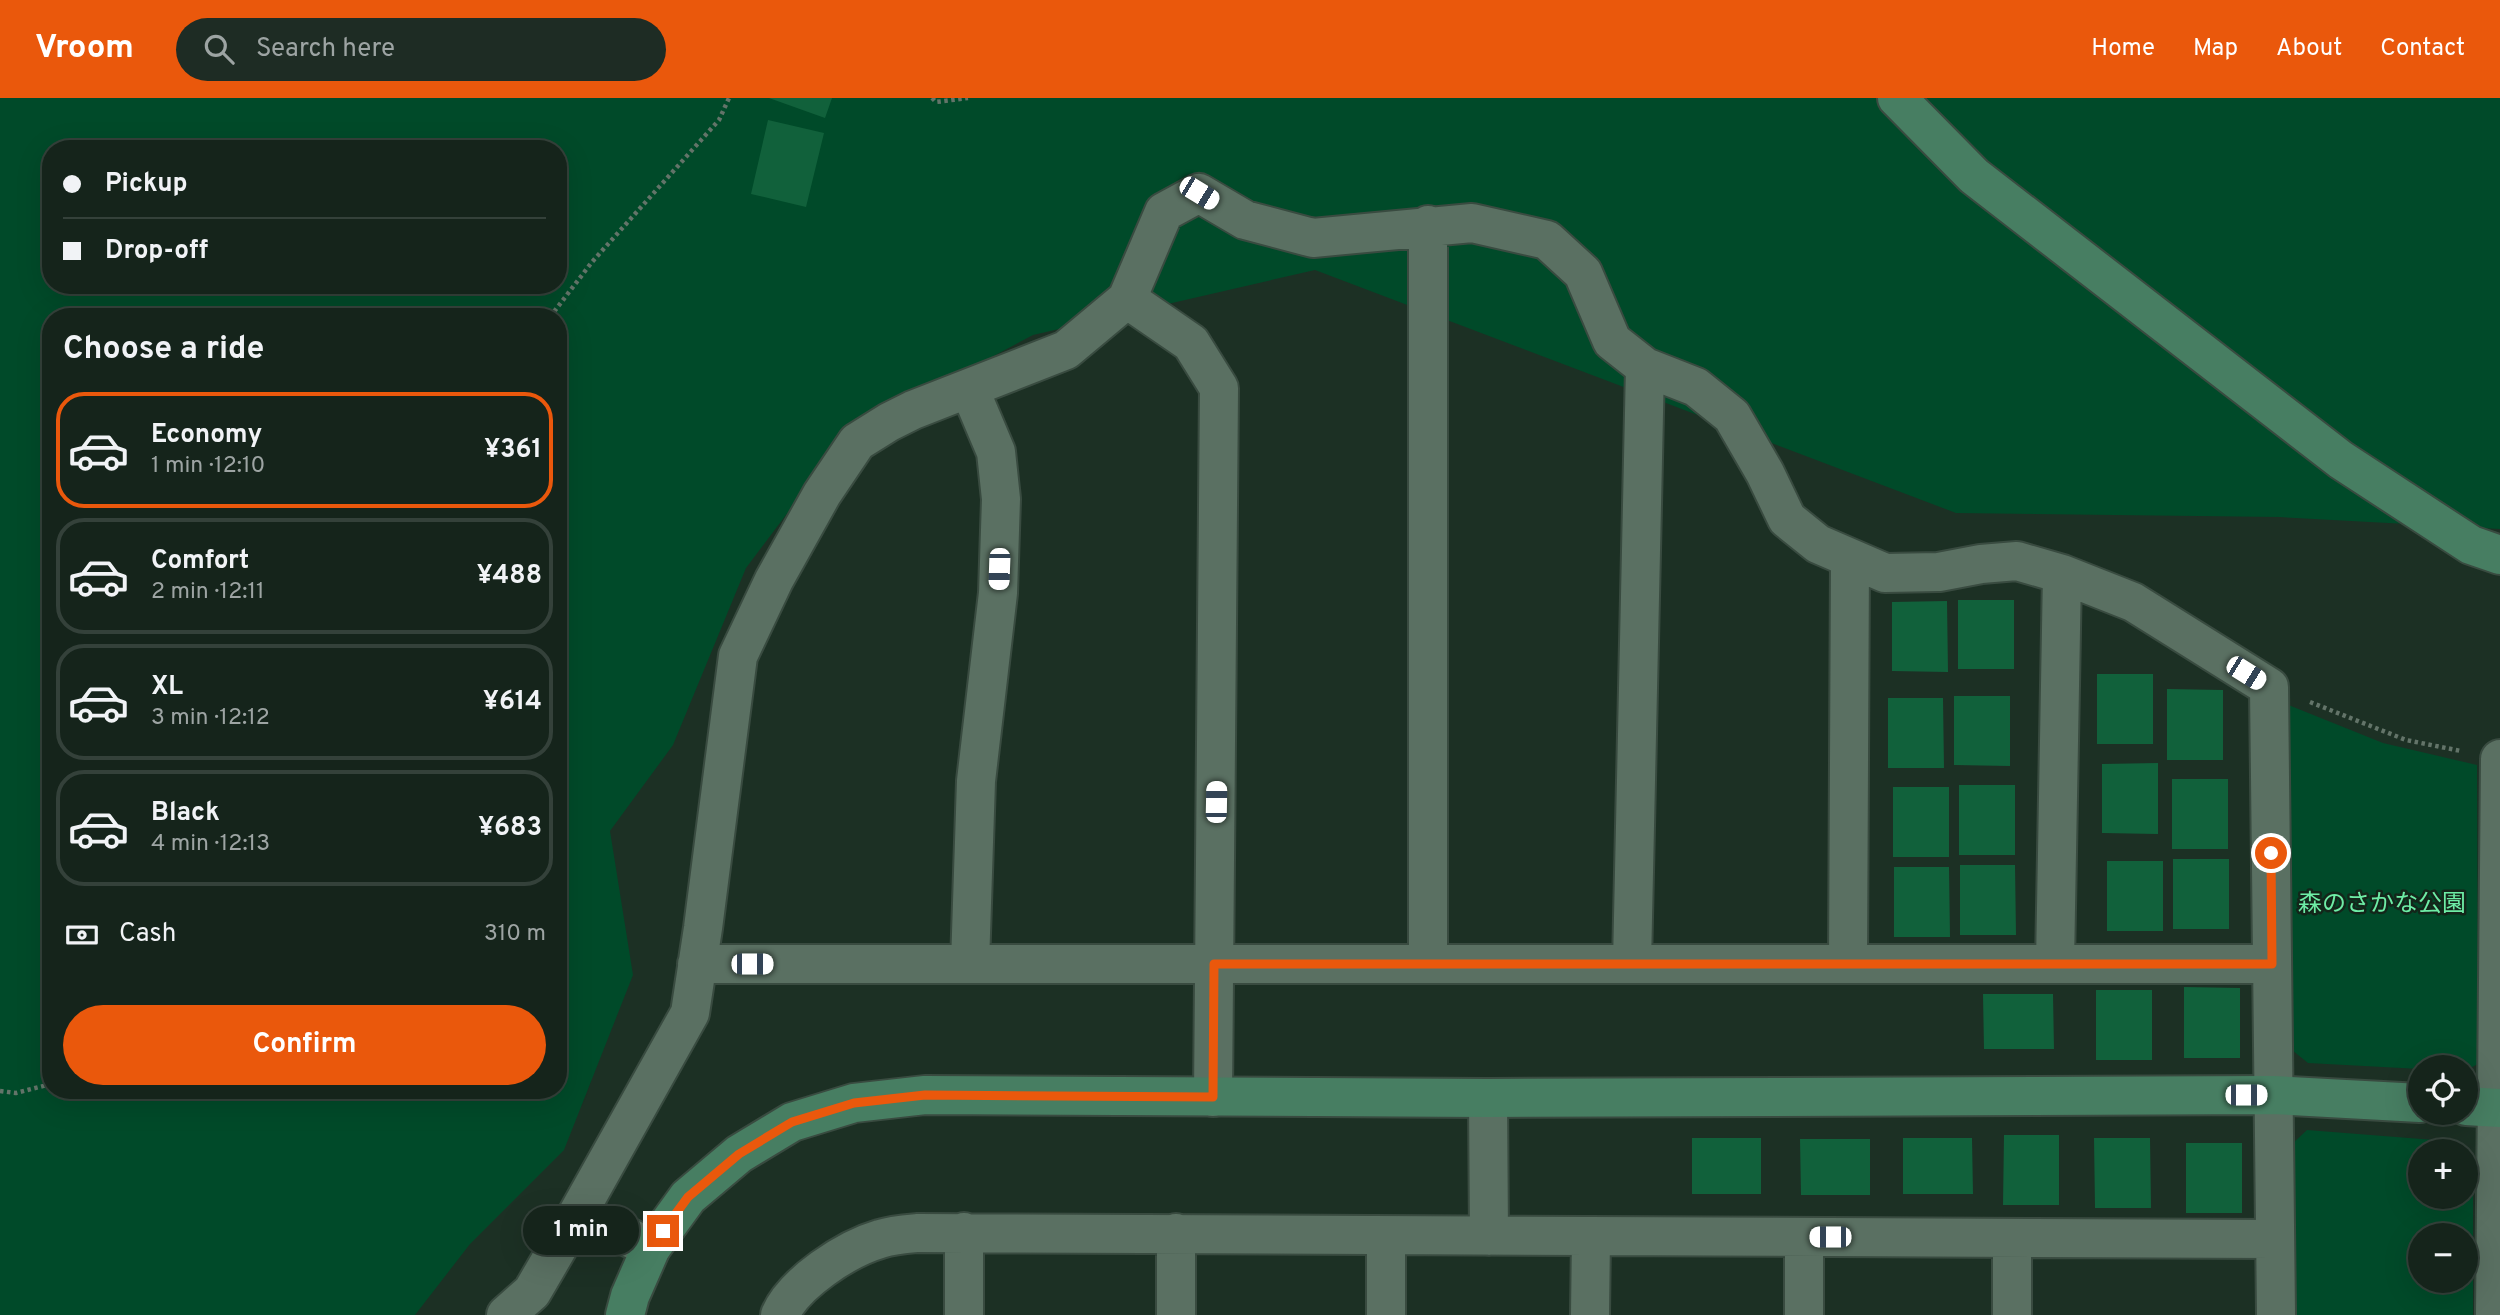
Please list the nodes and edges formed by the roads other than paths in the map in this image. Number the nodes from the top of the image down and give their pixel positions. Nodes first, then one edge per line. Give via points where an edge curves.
1 (1897, 98) edge
2 (1428, 225) junction
3 (1127, 299) junction
4 (1644, 368) junction
5 (969, 388) junction
6 (2500, 555) edge
7 (1850, 560) junction
8 (2062, 574) junction
9 (2500, 759) edge
10 (697, 964) junction
11 (970, 964) junction
12 (1214, 964) junction
13 (1429, 964) junction
14 (1632, 964) junction
15 (1848, 964) junction
16 (2055, 964) junction
17 (2272, 964) junction
18 (2499, 970) edge
19 (2273, 1095) junction
20 (1213, 1097) junction
21 (1488, 1098) junction
22 (2408, 1102) edge
23 (2488, 1107) edge
24 (578, 1213) junction
25 (964, 1233) junction
26 (1176, 1233) junction
27 (1386, 1236) junction
28 (1489, 1236) junction
29 (1591, 1236) junction
30 (1804, 1237) junction
31 (2012, 1238) junction
32 (2274, 1239) junction
33 (651, 1248) junction
34 (2498, 1248) edge
35 (506, 1315) edge
36 (625, 1315) edge
37 (780, 1315) edge
38 (964, 1315) edge
39 (1175, 1315) edge
40 (1385, 1315) edge
41 (1590, 1315) edge
42 (1804, 1315) edge
43 (2012, 1315) edge
44 (2276, 1315) edge
45 (2495, 1315) edge

1 - 6 street via 1974,176 2341,460 2471,545
2 - 3 street via 1313,238 1244,220 1199,193 1164,212
2 - 4 street via 1472,222 1547,240 1583,273 1612,341
2 - 13 street
3 - 5 street via 1066,351
3 - 12 street via 1191,343 1219,388
4 - 7 street via 1696,387 1732,416 1787,519 1818,544
4 - 14 street
5 - 10 street via 913,410 857,442 822,494 738,656
5 - 11 street via 996,452 1001,499 998,593 976,781
7 - 8 street via 1885,573 1939,572 2017,561
7 - 15 street
8 - 16 street
8 - 17 street via 2133,602 2269,687
9 - 18 street
10 - 11 street
10 - 24 street via 690,1013
11 - 12 street
12 - 13 street
12 - 20 street
13 - 14 street
14 - 15 street
15 - 16 street
16 - 17 street
17 - 19 street
18 - 23 street
19 - 21 street
19 - 22 street
19 - 32 street
20 - 21 street
20 - 33 street via 925,1095 854,1103 792,1122 739,1154 688,1197
21 - 28 street
23 - 34 street
24 - 33 street
24 - 35 street via 531,1292
25 - 26 street
25 - 37 street via 880,1238 812,1276 784,1304
25 - 38 street
26 - 27 street
26 - 39 street
27 - 28 street
27 - 40 street
28 - 29 street
29 - 30 street
29 - 41 street
30 - 31 street
30 - 42 street
31 - 32 street
31 - 43 street
32 - 44 street
33 - 36 street
34 - 45 street

